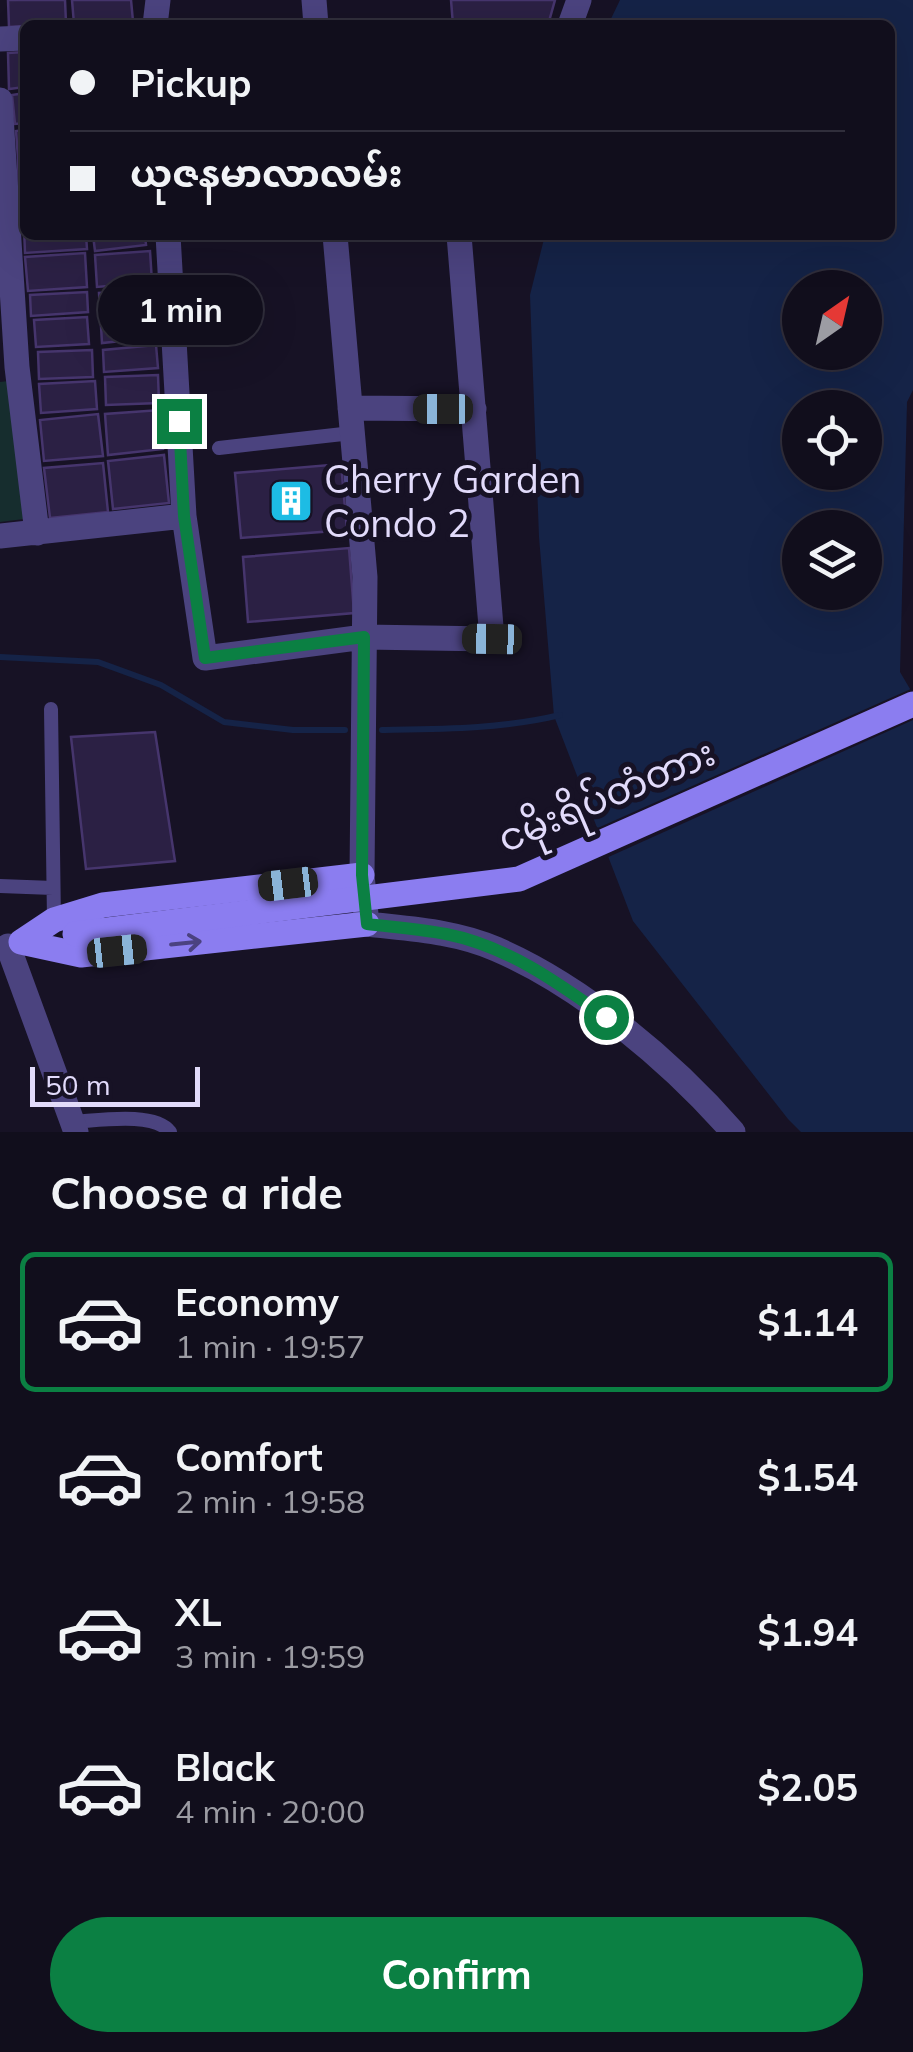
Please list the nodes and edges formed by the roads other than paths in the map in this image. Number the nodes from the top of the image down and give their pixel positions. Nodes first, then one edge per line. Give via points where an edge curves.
1 (0, 100) edge
2 (4, 232) edge
3 (168, 240) edge
4 (335, 240) edge
5 (459, 240) edge
6 (8, 367) edge
7 (474, 409) junction
8 (351, 421) junction
9 (220, 448) dead end
10 (184, 516) junction
11 (37, 532) junction
12 (0, 536) edge
13 (364, 637) junction
14 (913, 704) edge
15 (51, 709) dead end
16 (362, 875) junction
17 (0, 886) edge
18 (53, 888) junction
19 (367, 924) junction
20 (64, 927) junction
21 (9, 946) edge
22 (66, 1129) edge
23 (170, 1132) edge
24 (734, 1132) edge

1 - 2 street
2 - 6 street
3 - 10 street
4 - 8 street
5 - 7 street
6 - 11 street
7 - 8 street
7 - 13 street via 492,639
8 - 9 lane
8 - 13 street
10 - 11 street
10 - 13 street via 205,658
11 - 12 street
13 - 16 street
14 - 20 main road, ငမိုးရိပ်တံတား, bridge via 518,879
15 - 18 lane
16 - 19 street
16 - 20 main road via 103,905
17 - 18 lane
18 - 20 lane
21 -> 19 main road via 81,955
19 - 24 street via 447,934 544,974 699,1093
20 - 21 main road
21 - 22 street
22 - 23 lane via 156,1121

